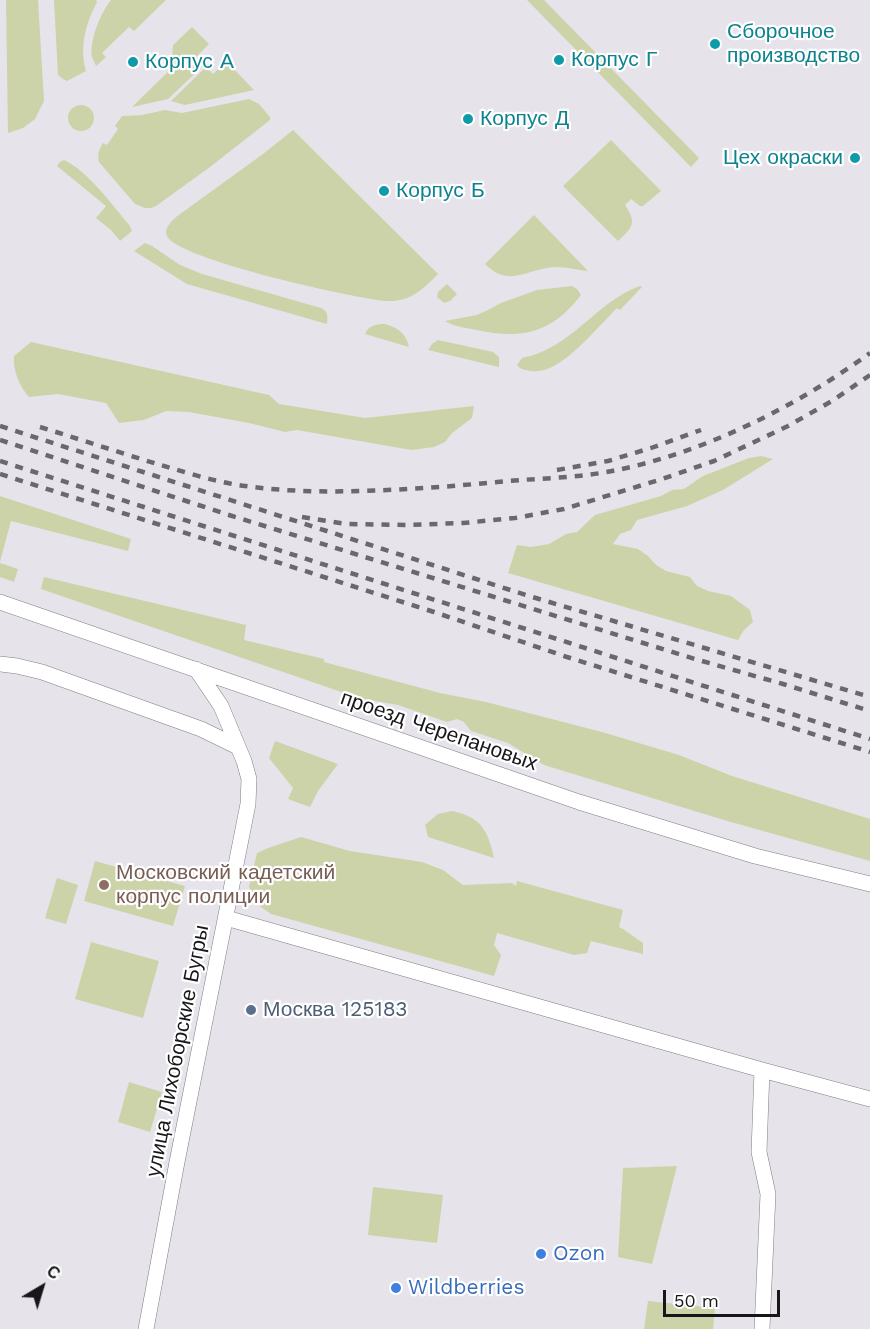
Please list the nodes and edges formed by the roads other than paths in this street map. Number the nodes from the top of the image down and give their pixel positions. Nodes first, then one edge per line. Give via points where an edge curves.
1 (0, 602) edge
2 (0, 664) edge
3 (196, 669) junction
4 (238, 747) junction
5 (870, 884) edge
6 (226, 918) junction
7 (762, 1070) junction
8 (870, 1099) edge
9 (146, 1329) edge
10 (762, 1329) edge

1 - 3 street, проезд Черепановых
2 - 4 street via 42,672 201,729
3 - 4 street, улица Лихоборские Бугры via 221,706
3 - 5 street, проезд Черепановых via 579,802 755,855
4 - 6 street, улица Лихоборские Бугры via 249,779 248,796
6 - 7 street
6 - 9 street, улица Лихоборские Бугры
7 - 8 street
7 - 10 street via 759,1152 768,1194

